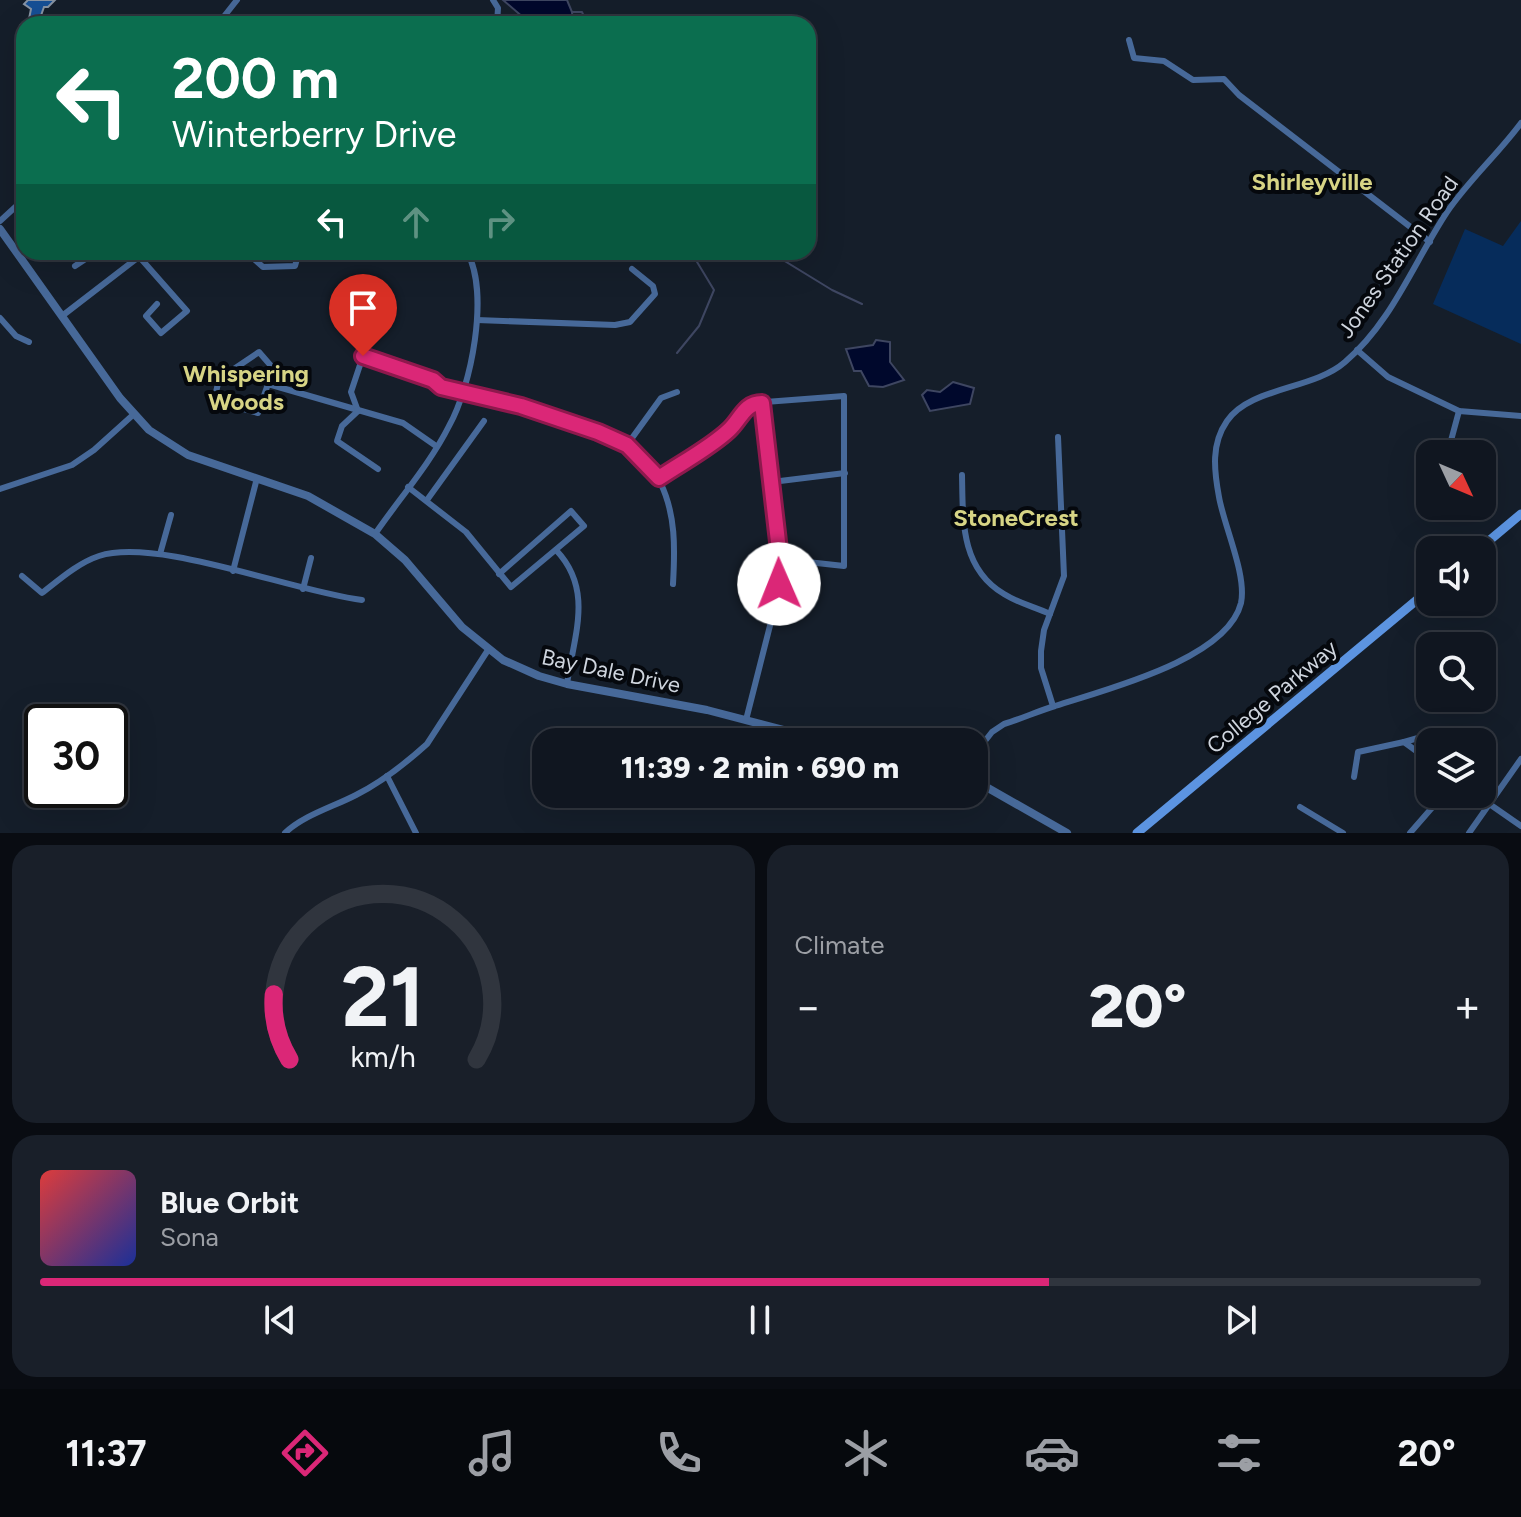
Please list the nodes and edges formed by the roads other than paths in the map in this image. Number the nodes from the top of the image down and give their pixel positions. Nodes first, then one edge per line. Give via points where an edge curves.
1 (237, 0) edge
2 (224, 16) edge
3 (1129, 40) dead end
4 (1521, 123) edge
5 (16, 206) edge
6 (0, 221) edge
7 (0, 229) edge
8 (1430, 242) junction
9 (16, 251) edge
10 (22, 260) edge
11 (84, 260) edge
12 (132, 260) edge
13 (145, 260) edge
14 (255, 260) edge
15 (297, 260) edge
16 (471, 260) edge
17 (75, 266) dead end
18 (632, 269) dead end
19 (157, 304) dead end
20 (62, 316) junction
21 (0, 318) edge
22 (477, 320) junction
23 (29, 342) dead end
24 (1357, 350) junction
25 (268, 384) junction
26 (677, 392) dead end
27 (463, 393) junction
28 (762, 403) junction
29 (358, 411) junction
30 (1459, 411) junction
31 (134, 414) junction
32 (1521, 416) edge
33 (484, 421) dead end
34 (1058, 437) dead end
35 (1451, 440) edge
36 (627, 445) junction
37 (436, 446) junction
38 (378, 469) dead end
39 (845, 473) junction
40 (962, 475) dead end
41 (257, 478) junction
42 (659, 478) junction
43 (772, 482) junction
44 (408, 487) junction
45 (0, 489) edge
46 (427, 500) junction
47 (1521, 514) edge
48 (171, 515) dead end
49 (375, 534) junction
50 (1495, 536) edge
51 (556, 550) junction
52 (160, 554) junction
53 (311, 558) dead end
54 (780, 559) junction
55 (233, 571) junction
56 (499, 574) junction
57 (22, 576) dead end
58 (673, 584) dead end
59 (303, 589) junction
60 (362, 600) dead end
61 (1416, 601) edge
62 (1050, 614) junction
63 (488, 650) junction
64 (567, 684) junction
65 (1053, 706) junction
66 (746, 720) junction
67 (776, 728) edge
68 (988, 737) edge
69 (1416, 739) edge
70 (1404, 742) junction
71 (1416, 751) edge
72 (1521, 759) edge
73 (387, 776) junction
74 (1354, 777) dead end
75 (988, 788) edge
76 (1496, 797) edge
77 (1300, 807) dead end
78 (1432, 808) edge
79 (1489, 808) edge
80 (1495, 808) edge
81 (1521, 826) edge
82 (285, 833) edge
83 (416, 833) edge
84 (1067, 833) edge
85 (1137, 833) edge
86 (1343, 833) edge
87 (1410, 833) edge
88 (1469, 833) edge

1 - 2 street
3 - 8 street via 1134,58 1164,61 1193,80 1224,79
4 - 8 street, Jones Station Road via 1447,213
5 - 6 street
7 - 9 street, Bay Dale Drive
8 - 24 street, Jones Station Road
10 - 20 street, Bay Dale Drive
11 - 17 street
12 - 20 street
13 - 19 street via 187,311 162,334 146,316
14 - 15 street via 263,267 295,266
16 - 22 street via 479,292
18 - 22 street via 655,294 630,322
20 - 31 street, Bay Dale Drive
21 - 23 street
22 - 27 street
24 - 30 street via 1388,377
24 - 65 street, Jones Station Road via 1324,375 1237,409 1218,437 1218,493 1241,587 1241,603 1222,632 1157,670
25 - 25 street via 258,413 214,401 219,379 259,352 272,367
25 - 29 street
26 - 36 street via 661,398
27 - 29 street via 363,356 351,392
27 - 36 street via 571,421
27 - 37 street
28 - 39 street via 844,396
28 - 42 street via 746,408 729,430
28 - 43 street
29 - 37 street via 403,423
29 - 38 street via 342,426 337,441
30 - 32 street
30 - 35 street
31 - 41 street, Bay Dale Drive via 188,455
31 - 45 street via 72,465
33 - 46 street
34 - 62 street via 1064,576
36 - 42 street
37 - 44 street
39 - 43 street
39 - 54 street via 844,566
40 - 62 street via 964,531 976,566 1002,593
41 - 49 street, Bay Dale Drive via 308,496
41 - 55 street
42 - 58 street via 675,547
43 - 54 street
44 - 46 street
44 - 49 street
46 - 56 street via 466,532
47 - 50 main road
48 - 52 street
49 - 63 street, Bay Dale Drive
51 - 56 street via 511,587
51 - 56 street via 584,526 571,511
51 - 64 street via 578,584
52 - 55 street
52 - 57 street via 100,556 42,593
53 - 59 street
54 - 66 street via 776,602
55 - 59 street
59 - 60 street
61 - 85 main road, College Parkway
62 - 65 street via 1041,668
63 - 64 street, Bay Dale Drive
63 - 73 street via 427,744
64 - 66 street, Bay Dale Drive
65 - 68 street, Jones Station Road via 1004,724
66 - 67 street, Bay Dale Drive
69 - 70 street
70 - 71 street
70 - 74 street via 1358,752
72 - 76 street
73 - 82 street
73 - 83 street
75 - 84 street
77 - 86 street
78 - 87 street
79 - 88 street
80 - 81 street

